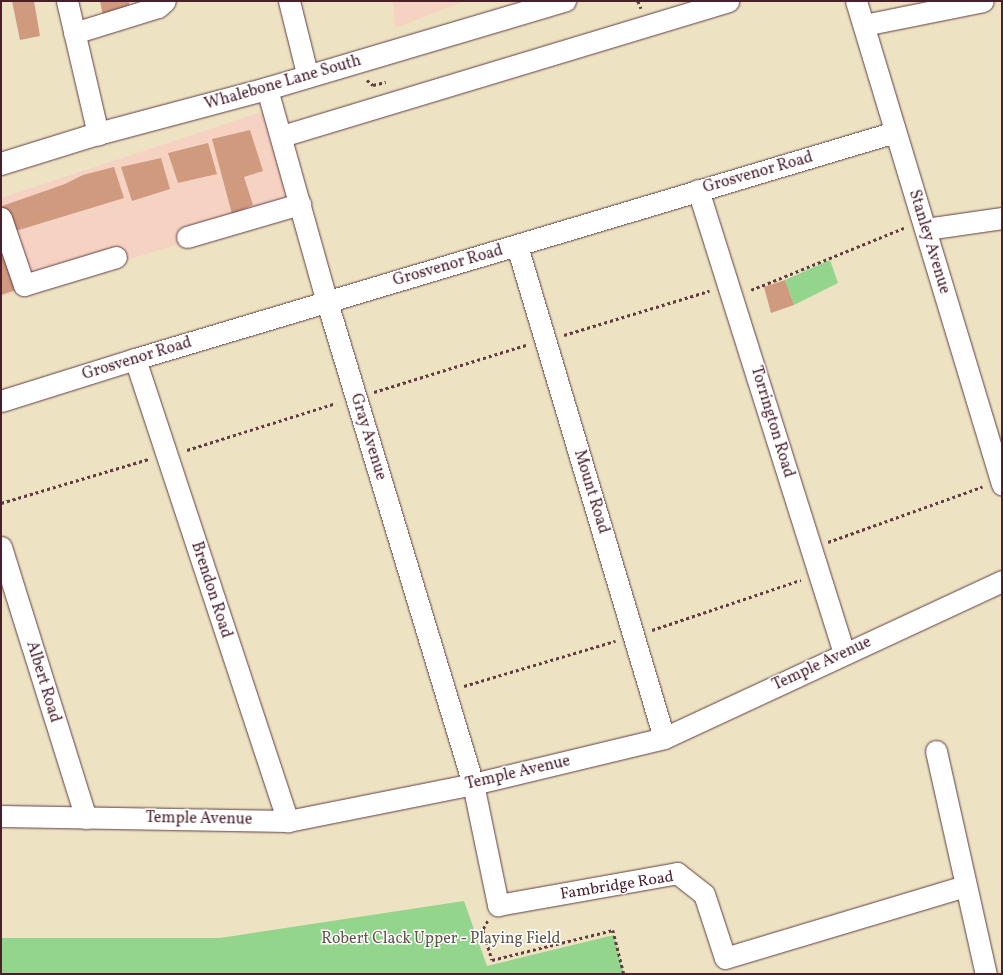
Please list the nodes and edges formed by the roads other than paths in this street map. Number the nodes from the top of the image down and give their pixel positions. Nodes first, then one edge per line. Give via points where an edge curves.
1 (67, 1) edge
2 (165, 1) edge
3 (289, 1) edge
4 (565, 1) edge
5 (728, 1) edge
6 (856, 1) edge
7 (983, 1) edge
8 (864, 25) junction
9 (74, 32) junction
10 (308, 77) junction
11 (267, 89) junction
12 (895, 132) junction
13 (98, 134) junction
14 (282, 136) junction
15 (1, 164) edge
16 (698, 190) junction
17 (300, 204) junction
18 (1, 218) edge
19 (1002, 218) edge
20 (924, 225) junction
21 (187, 237) dead end
22 (517, 246) junction
23 (116, 256) dead end
24 (327, 302) junction
25 (135, 359) junction
26 (1, 401) edge
27 (994, 427) edge
28 (1002, 482) edge
29 (1, 547) edge
30 (1002, 581) edge
31 (844, 654) junction
32 (664, 738) junction
33 (936, 751) dead end
34 (473, 784) junction
35 (1, 816) edge
36 (86, 818) junction
37 (288, 821) junction
38 (965, 886) junction
39 (727, 966) edge
40 (986, 974) edge

1 - 9 street
2 - 9 street via 158,6
3 - 10 street
4 - 10 main road, Whalebone Lane South
5 - 14 street
6 - 8 street, Stanley Avenue
7 - 8 street
8 - 12 street, Stanley Avenue
9 - 13 street
10 - 11 main road, Whalebone Lane South
11 - 13 main road, Whalebone Lane South
11 - 14 street, Gray Avenue
12 - 16 street, Grosvenor Road
12 - 20 street, Stanley Avenue
13 - 15 main road, Whalebone Lane South
14 - 17 street, Gray Avenue
16 - 22 street, Grosvenor Road
16 - 31 street, Torrington Road
17 - 21 street
17 - 24 street, Gray Avenue
18 - 23 street via 24,285
19 - 20 street
20 - 27 street, Stanley Avenue
22 - 24 street, Grosvenor Road
22 - 32 street, Mount Road
24 - 25 street, Grosvenor Road
24 - 34 street, Gray Avenue
25 - 26 street, Grosvenor Road
25 - 37 street, Brendon Road
27 - 28 street, Stanley Avenue
29 - 36 street, Albert Road
30 - 31 street, Temple Avenue
31 - 32 street, Temple Avenue
32 - 34 street, Temple Avenue
33 - 38 street
34 - 37 street, Temple Avenue
34 - 39 street, Fambridge Road via 498,905 678,874 704,894
35 - 36 street, Temple Avenue
36 - 37 street, Temple Avenue
38 - 39 street, Fambridge Road
38 - 40 street

